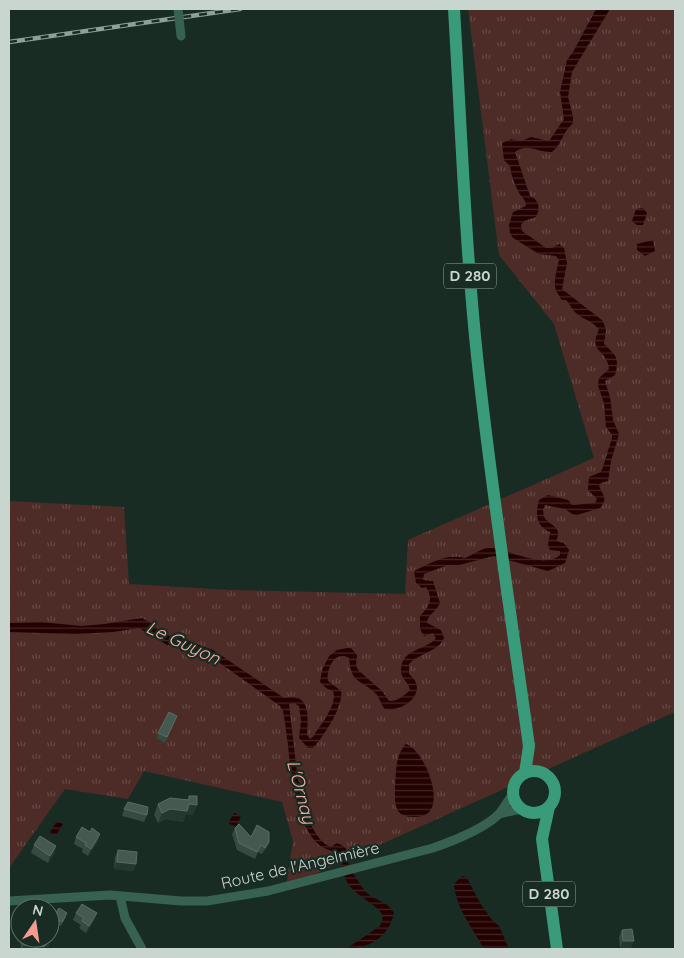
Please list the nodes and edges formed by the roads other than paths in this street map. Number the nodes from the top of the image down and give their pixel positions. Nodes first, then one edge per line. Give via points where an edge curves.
1 (178, 9) edge
2 (454, 9) edge
3 (181, 36) dead end
4 (529, 746) junction
5 (525, 773) junction
6 (542, 773) junction
7 (513, 794) junction
8 (548, 807) junction
9 (524, 810) junction
10 (499, 814) junction
11 (542, 839) junction
12 (120, 896) junction
13 (9, 901) edge
14 (142, 949) edge
15 (557, 949) edge

1 - 3 street, bridge
2 - 4 main road, D 280 via 470,280 485,432
4 - 5 main road, D 280
4 - 6 main road, D 280
5 - 6 main road
5 - 7 main road via 516,782
6 - 8 main road via 550,778 554,790
7 - 9 main road via 515,802
7 - 10 street, Route de l'Angelmière
8 - 9 main road via 539,812
8 - 11 main road, D 280
9 - 10 street, Route de l'Angelmière
9 - 11 main road, D 280
10 - 12 street, Route de l'Angelmière via 486,824 433,848 268,891 207,901
11 - 15 main road, D 280
12 - 13 street, Route de l'Angelmière
12 - 14 street via 125,918

